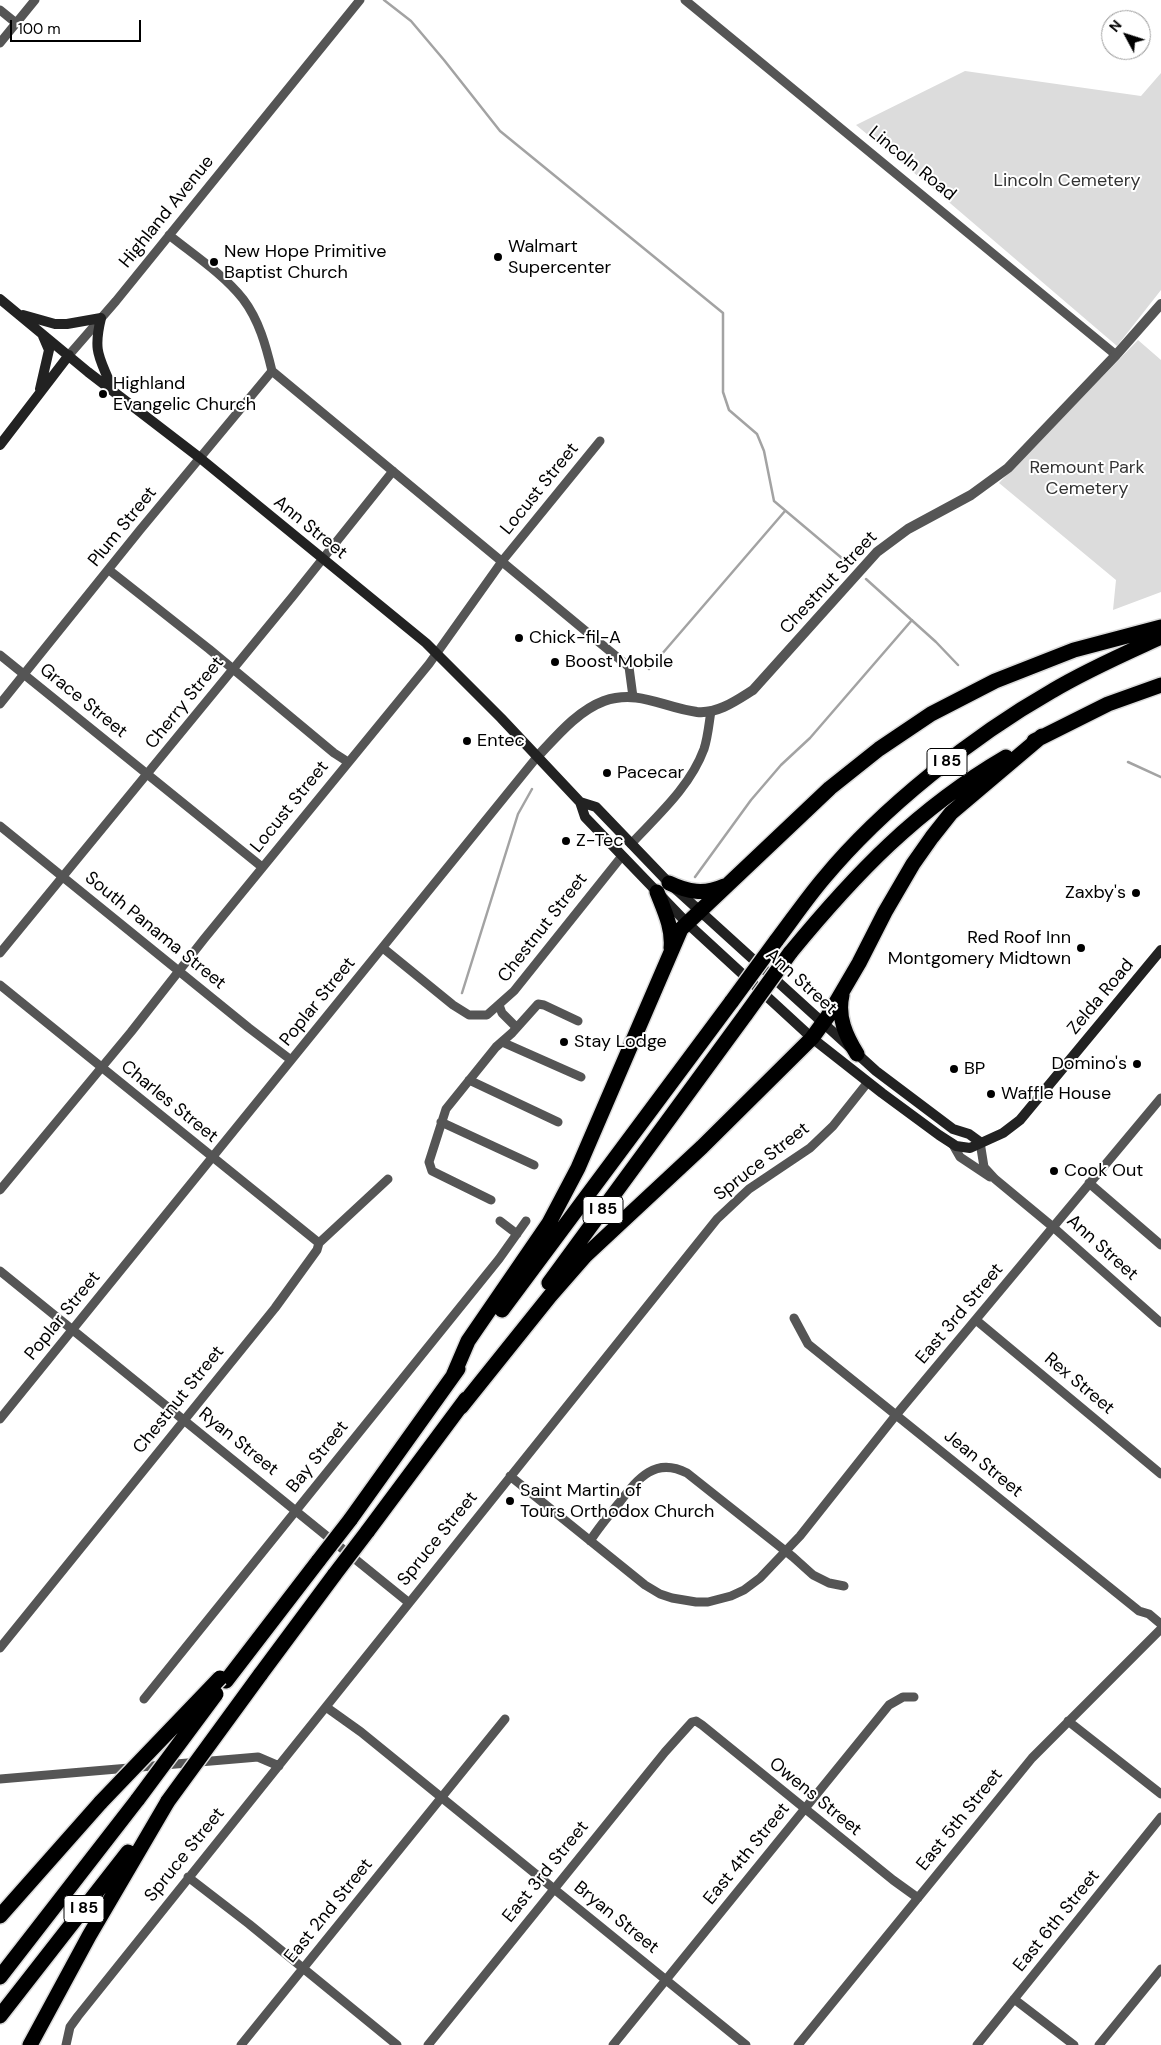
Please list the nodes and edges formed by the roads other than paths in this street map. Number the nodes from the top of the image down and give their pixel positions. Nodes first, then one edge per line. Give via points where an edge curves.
1 (35, 0) edge
2 (360, 0) edge
3 (685, 0) edge
4 (0, 10) edge
5 (16, 23) junction
6 (0, 43) edge
7 (169, 236) junction
8 (0, 299) edge
9 (1161, 304) edge
10 (18, 313) junction
11 (101, 318) junction
12 (42, 333) junction
13 (69, 355) junction
14 (1116, 355) junction
15 (272, 371) junction
16 (114, 392) junction
17 (38, 396) junction
18 (600, 441) dead end
19 (0, 445) edge
20 (200, 458) junction
21 (393, 471) junction
22 (323, 559) junction
23 (503, 560) junction
24 (109, 570) junction
25 (1161, 627) edge
26 (1161, 638) edge
27 (438, 653) junction
28 (0, 655) edge
29 (234, 669) junction
30 (24, 674) junction
31 (1161, 685) edge
32 (633, 697) junction
33 (0, 704) edge
34 (711, 711) junction
35 (1042, 736) junction
36 (537, 757) junction
37 (348, 762) junction
38 (147, 774) junction
39 (580, 802) junction
40 (0, 826) edge
41 (631, 844) junction
42 (622, 856) junction
43 (262, 867) junction
44 (62, 878) junction
45 (669, 883) junction
46 (730, 884) junction
47 (656, 892) junction
48 (700, 912) junction
49 (687, 923) junction
50 (383, 948) junction
51 (1161, 950) edge
52 (0, 953) edge
53 (669, 955) junction
54 (179, 972) junction
55 (0, 985) edge
56 (843, 990) junction
57 (499, 1006) junction
58 (578, 1021) dead end
59 (823, 1024) junction
60 (516, 1027) junction
61 (812, 1038) junction
62 (502, 1042) junction
63 (857, 1054) junction
64 (291, 1060) junction
65 (101, 1069) junction
66 (581, 1077) dead end
67 (469, 1080) junction
68 (868, 1082) junction
69 (1161, 1098) edge
70 (441, 1122) junction
71 (558, 1122) dead end
72 (980, 1142) junction
73 (952, 1143) junction
74 (211, 1158) junction
75 (534, 1165) dead end
76 (388, 1179) dead end
77 (996, 1180) junction
78 (1089, 1183) junction
79 (0, 1190) edge
80 (491, 1200) dead end
81 (500, 1221) dead end
82 (526, 1221) dead end
83 (1053, 1227) junction
84 (517, 1234) junction
85 (318, 1243) junction
86 (1161, 1245) edge
87 (0, 1271) edge
88 (794, 1318) dead end
89 (976, 1320) junction
90 (1161, 1323) edge
91 (73, 1329) junction
92 (454, 1376) junction
93 (461, 1407) junction
94 (896, 1415) junction
95 (0, 1419) edge
96 (185, 1420) junction
97 (1161, 1474) edge
98 (510, 1476) junction
99 (296, 1510) junction
100 (590, 1541) junction
101 (785, 1551) junction
102 (844, 1586) dead end
103 (408, 1602) junction
104 (1161, 1624) edge
105 (1161, 1629) edge
106 (2, 1644) edge
107 (223, 1680) junction
108 (914, 1697) dead end
109 (144, 1700) dead end
110 (326, 1707) junction
111 (505, 1719) dead end
112 (1068, 1721) junction
113 (692, 1722) joint
114 (279, 1766) junction
115 (0, 1779) edge
116 (1161, 1794) edge
117 (441, 1798) junction
118 (168, 1801) junction
119 (805, 1809) junction
120 (1161, 1817) edge
121 (188, 1877) junction
122 (554, 1889) junction
123 (918, 1898) junction
124 (0, 1916) edge
125 (1161, 1968) edge
126 (303, 1969) junction
127 (0, 1977) edge
128 (666, 1979) junction
129 (1014, 1999) junction
130 (0, 2016) edge
131 (30, 2045) edge
132 (66, 2045) edge
133 (242, 2045) edge
134 (397, 2045) edge
135 (428, 2045) edge
136 (613, 2045) edge
137 (746, 2045) edge
138 (798, 2045) edge
139 (977, 2045) edge
140 (1074, 2045) edge
141 (1099, 2045) edge

1 - 5 street
2 - 7 street, Highland Avenue
3 - 14 street, Lincoln Road
4 - 5 street
5 - 6 street
7 - 11 street, Highland Avenue
7 - 15 street via 243,299 264,338
8 - 10 main road, Ann Street
9 - 14 street, Chestnut Street
10 - 11 main road via 55,324
10 - 12 main road, Ann Street
11 - 13 street, Highland Avenue
11 - 16 main road via 97,335 98,357
12 - 13 main road, Ann Street
12 - 17 main road via 49,350
13 - 16 main road, Ann Street
13 - 17 main road, Highland Avenue
14 - 34 street, Chestnut Street via 1008,468 971,495 885,545 753,690 731,704
15 - 20 street, Plum Street
15 - 21 street
16 - 20 main road, Ann Street
17 - 19 main road, Highland Avenue
18 - 23 street, Locust Street
20 - 22 main road, Ann Street
20 - 24 street, Plum Street
21 - 22 street, Cherry Street
21 - 23 street
22 - 27 main road, Ann Street
22 - 29 street, Cherry Street
23 - 27 street, Locust Street
23 - 32 street via 629,667
24 - 29 street
24 - 30 street, Plum Street
25 - 46 highway via 1074,650 995,681 932,714 830,788
26 - 92 highway, I 85, bridge via 1093,668 995,727 882,818 825,877
27 - 36 main road, Ann Street
27 - 37 street, Locust Street
28 - 30 street, Grace Street
29 - 37 street
29 - 38 street, Cherry Street
30 - 33 street, Plum Street
30 - 38 street, Grace Street
31 - 35 highway, I 85 via 1108,704
32 - 34 street, Poplar Street via 698,712
32 - 36 street, Poplar Street via 604,701 580,715
34 - 41 street via 704,748 690,775 669,804
35 - 56 highway via 951,813 932,837 885,912
35 - 93 highway, I 85, bridge via 960,786 919,817 831,903 790,953
36 - 39 main road, Ann Street
36 - 50 street, Poplar Street
37 - 43 street, Locust Street
38 - 43 street, Grace Street
38 - 44 street, Cherry Street
39 - 41 main road, Ann Street via 596,807
39 - 42 main road, Ann Street via 585,817
40 - 44 street, South Panama Street
41 - 45 main road, Ann Street
42 - 47 main road, Ann Street
42 - 57 street, Chestnut Street
43 - 54 street, Locust Street
44 - 52 street, Cherry Street
44 - 54 street, South Panama Street
45 - 46 highway via 697,892 716,890
45 - 48 main road, Ann Street
46 - 48 highway
47 - 49 main road, Ann Street
47 - 53 highway via 672,938
48 - 49 highway
48 - 59 main road, Ann Street
49 - 53 highway
49 - 61 main road, Ann Street
50 - 57 street via 469,1015 487,1015
50 - 64 street, Poplar Street
51 - 72 main road, Zelda Road via 1020,1120 1003,1133
53 - 92 highway via 578,1168 549,1223 468,1341
54 - 64 street, South Panama Street
54 - 65 street, Locust Street
55 - 65 street, Charles Street
56 - 59 highway
56 - 63 highway via 840,1014
57 - 60 street, Chestnut Street
58 - 60 street via 538,1004
59 - 61 highway
59 - 63 main road, Ann Street
60 - 62 street
61 - 68 main road, Ann Street
61 - 93 highway via 585,1256
62 - 66 street
62 - 67 street
63 - 72 main road, Ann Street via 930,1113
64 - 74 street, Poplar Street
65 - 74 street, Charles Street
65 - 79 street, Locust Street
67 - 70 street via 446,1109
67 - 71 street
68 - 73 main road, Ann Street
68 - 98 street, Spruce Street via 826,1133 749,1189 717,1219
69 - 78 street, East 3rd Street
70 - 75 street
70 - 80 street via 429,1162 432,1171
72 - 73 main road, Zelda Road via 970,1148
72 - 77 street, Ann Street via 984,1167
73 - 77 street, Ann Street via 960,1157
74 - 85 street, Charles Street
74 - 91 street, Poplar Street
76 - 85 street, Chestnut Street
77 - 83 street, Ann Street
78 - 83 street, East 3rd Street
78 - 86 street
81 - 84 street
82 - 84 street, Bay Street
83 - 89 street, East 3rd Street
83 - 90 street, Ann Street
84 - 99 street, Bay Street
85 - 96 street, Chestnut Street via 317,1250 275,1308
87 - 91 street, Ryan Street
88 - 94 street, Jean Street via 808,1344
89 - 94 street, East 3rd Street
89 - 97 street, Rex Street
91 - 95 street, Poplar Street
91 - 96 street, Ryan Street
92 - 107 highway, I 85, bridge via 350,1520
93 - 118 highway, I 85, bridge
94 - 101 street, East 3rd Street
94 - 104 street, Jean Street via 1139,1611 1149,1614
96 - 99 street, Ryan Street
96 - 106 street, Chestnut Street
98 - 100 street, East 3rd Street
98 - 103 street, Spruce Street
99 - 103 street, Ryan Street
99 - 109 street, Bay Street
100 - 101 street, East 3rd Street via 654,1591 696,1602 720,1600 744,1590
100 - 101 street via 642,1476 656,1469 674,1468 687,1473
101 - 102 street via 819,1579
103 - 110 street, Spruce Street
105 - 112 street, East 5th Street
107 - 124 highway, bridge via 101,1802
107 - 127 highway, I 85, bridge via 138,1799
108 - 119 street, East 4th Street via 903,1697 889,1705
110 - 114 street, Spruce Street
110 - 117 street, Bryan Street
111 - 117 street
112 - 116 street
112 - 123 street, East 5th Street via 1032,1758
113 - 119 street, Owens Street via 702,1725
113 - 122 street, East 3rd Street
114 - 115 street via 258,1757
114 - 121 street, Spruce Street
117 - 122 street, Bryan Street
117 - 126 street, East 2nd Street
118 - 130 highway, I 85
118 - 131 highway via 93,1928
119 - 123 street, Owens Street
119 - 128 street, East 4th Street
120 - 129 street, East 6th Street
121 - 126 street
121 - 132 street, Spruce Street via 78,2016 70,2028
122 - 128 street, Bryan Street
122 - 135 street, East 3rd Street
123 - 138 street, East 5th Street
125 - 141 street
126 - 133 street, East 2nd Street
126 - 134 street
128 - 136 street, East 4th Street
128 - 137 street, Bryan Street
129 - 139 street, East 6th Street
129 - 140 street

